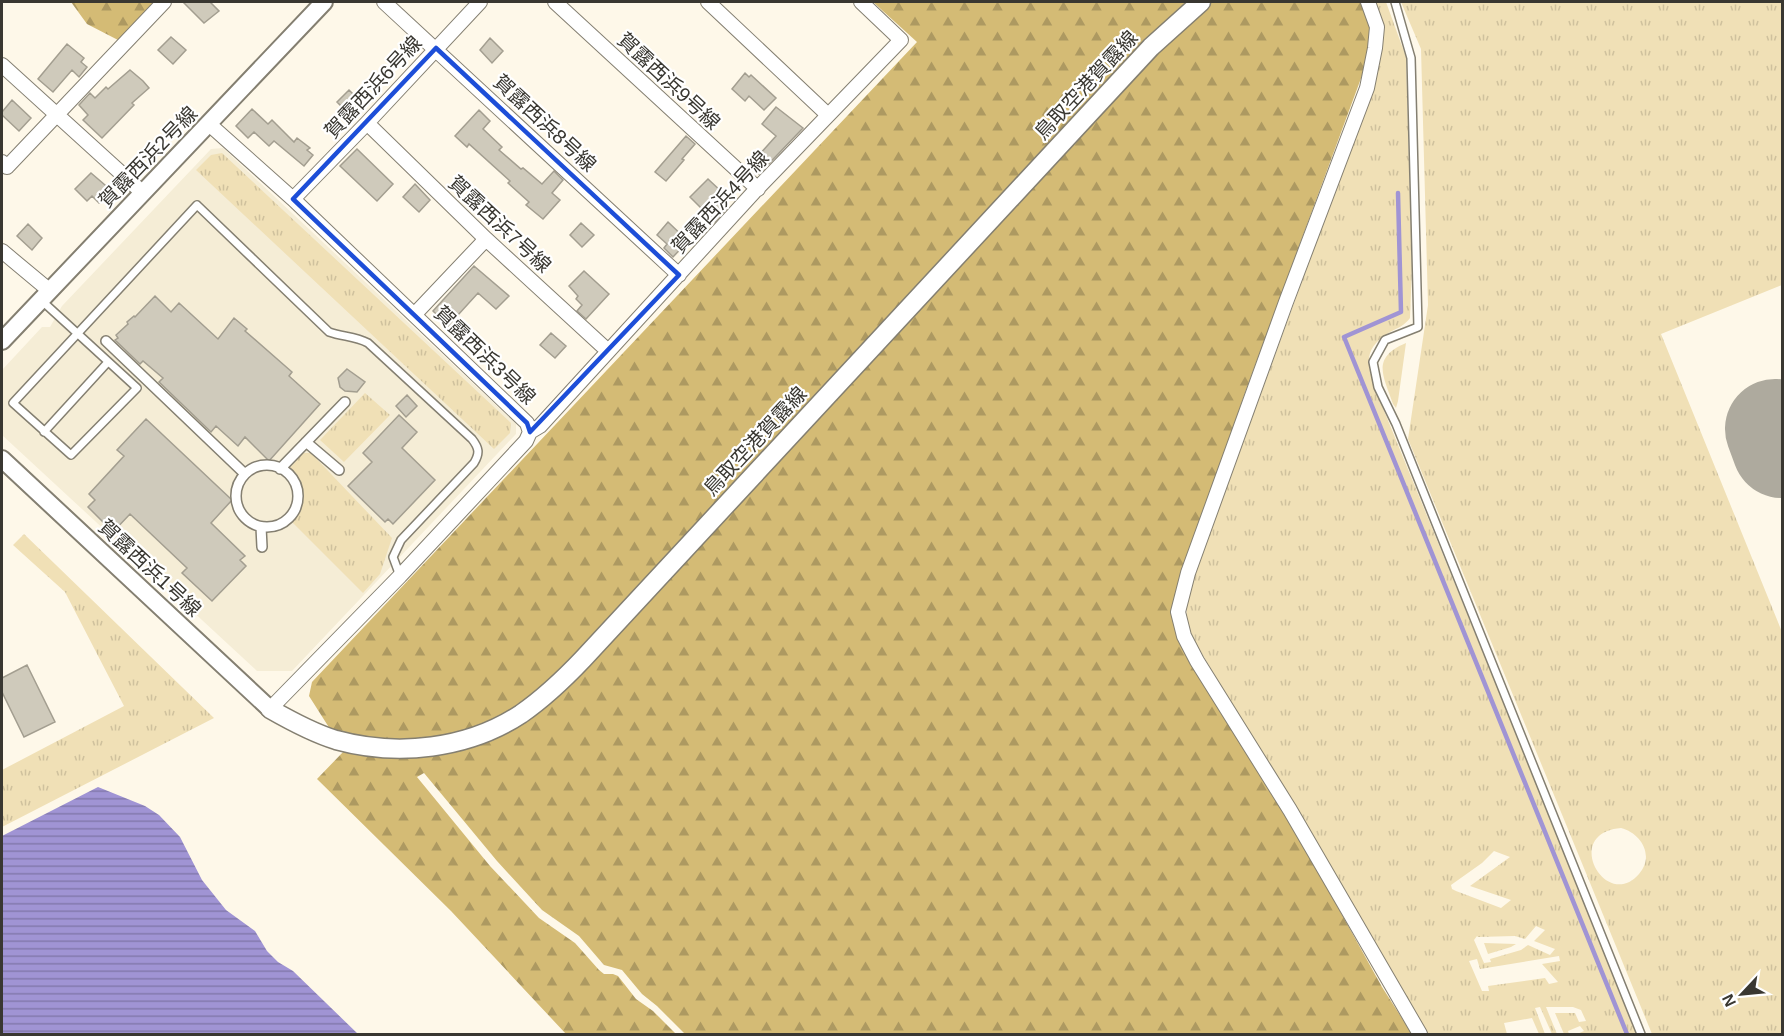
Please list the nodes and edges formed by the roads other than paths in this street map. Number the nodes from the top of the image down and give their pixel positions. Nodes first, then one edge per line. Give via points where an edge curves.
1 (164, 2) edge
2 (324, 2) edge
3 (384, 2) edge
4 (480, 2) edge
5 (555, 2) edge
6 (708, 2) edge
7 (861, 2) edge
8 (1201, 2) edge
9 (1368, 2) edge
10 (1395, 2) edge
11 (436, 48) junction
12 (2, 64) edge
13 (57, 113) junction
14 (828, 115) junction
15 (367, 123) junction
16 (209, 124) junction
17 (2, 162) edge
18 (758, 189) junction
19 (143, 193) junction
20 (293, 199) junction
21 (486, 239) junction
22 (2, 251) edge
23 (679, 274) junction
24 (45, 295) junction
25 (414, 315) junction
26 (79, 334) junction
27 (2, 341) edge
28 (106, 341) dead end
29 (608, 351) junction
30 (108, 362) junction
31 (345, 402) dead end
32 (44, 432) junction
33 (530, 432) junction
34 (306, 442) junction
35 (2, 459) edge
36 (280, 469) junction
37 (339, 470) dead end
38 (246, 474) junction
39 (261, 527) junction
40 (262, 547) dead end
41 (400, 576) junction
42 (270, 709) junction
43 (1420, 1035) edge
44 (1641, 1035) edge

1 - 13 street
2 - 16 street, 賀露西浜2号線
3 - 11 street, 賀露西浜8号線
4 - 11 street, 賀露西浜6号線
5 - 18 street, 賀露西浜9号線
6 - 14 street
7 - 14 street, 賀露西浜4号線 via 901,40
8 - 42 main road, 鳥取空港賀露線 via 1140,59 583,659 538,702 484,733 440,745 396,748 335,739
9 - 43 street via 1377,27 1367,88 1258,377 1188,573 1178,612 1184,636 1197,661 1290,810
10 - 44 lane via 1411,58 1418,327 1385,340 1373,362 1378,387
11 - 15 street, 賀露西浜6号線
11 - 23 street, 賀露西浜8号線
12 - 13 street
13 - 17 street via 7,167
13 - 19 street
14 - 18 street, 賀露西浜4号線
15 - 20 street, 賀露西浜6号線
15 - 21 street, 賀露西浜7号線
16 - 19 street, 賀露西浜2号線
16 - 20 street, 賀露西浜3号線
18 - 23 street, 賀露西浜4号線
19 - 24 street, 賀露西浜2号線
20 - 25 street, 賀露西浜3号線
21 - 25 street
21 - 29 street, 賀露西浜7号線
22 - 24 street
23 - 29 street, 賀露西浜4号線
24 - 26 lane
24 - 27 street, 賀露西浜2号線
25 - 33 street, 賀露西浜3号線 via 527,423
26 - 30 lane
26 - 32 lane via 14,403
26 - 41 lane via 196,206 329,332 368,343 478,447 474,463 401,540 393,557
28 - 38 street
29 - 33 street, 賀露西浜4号線 via 540,426
30 - 32 lane
30 - 32 lane via 137,388 71,455
31 - 34 street
33 - 41 street, 賀露西浜3号線 via 526,441
34 - 36 street
34 - 37 street
35 - 42 street, 賀露西浜1号線
36 - 38 street via 264,465
36 - 39 street via 296,486 296,506 285,522
38 - 39 street via 239,482 236,502 247,520
39 - 40 street
41 - 42 street, 賀露西浜3号線

